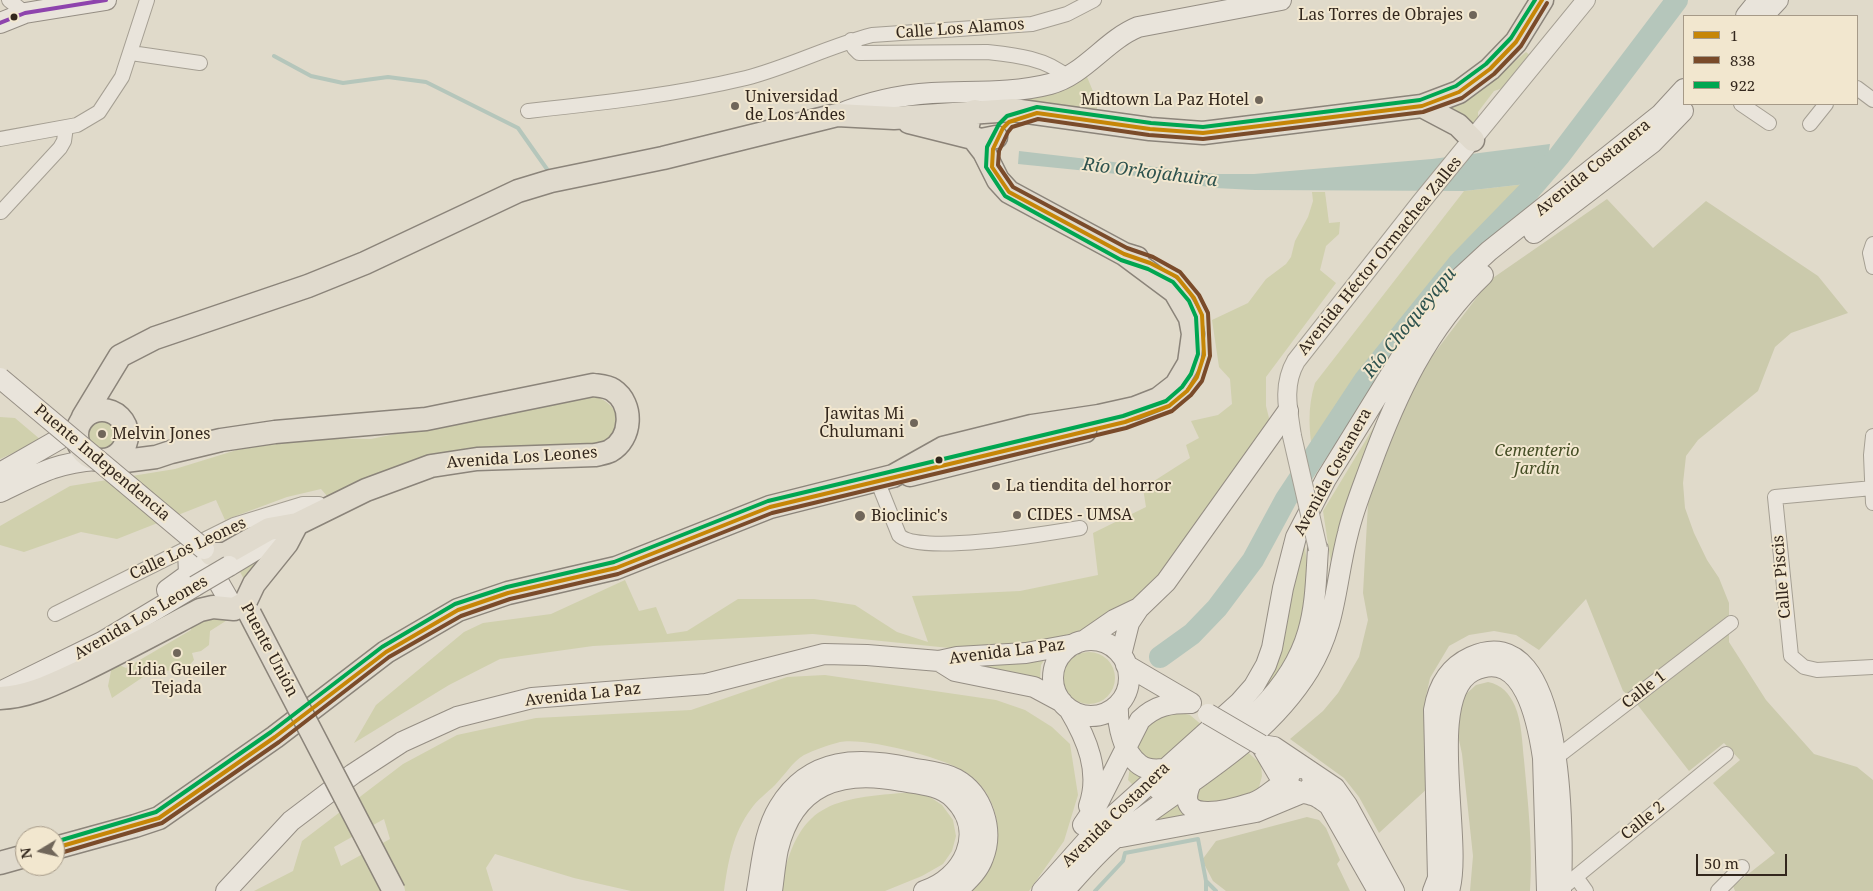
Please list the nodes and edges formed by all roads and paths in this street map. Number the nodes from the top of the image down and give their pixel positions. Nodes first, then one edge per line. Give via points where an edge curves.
1 (9, 0) edge
2 (106, 0) edge
3 (147, 0) edge
4 (1094, 0) edge
5 (1281, 0) edge
6 (1542, 0) edge
7 (1586, 0) edge
8 (1759, 0) edge
9 (1778, 0) edge
10 (25, 13) junction
11 (1747, 15) edge
12 (1764, 15) edge
13 (0, 23) edge
14 (851, 40) junction
15 (131, 53) junction
16 (200, 63) dead end
17 (1067, 77) junction
18 (1858, 89) edge
19 (1683, 90) edge
20 (1873, 100) edge
21 (1689, 105) edge
22 (1742, 105) edge
23 (1825, 105) edge
24 (1422, 106) junction
25 (528, 111) dead end
26 (975, 111) junction
27 (1037, 112) junction
28 (836, 115) junction
29 (894, 118) junction
30 (1769, 124) dead end
31 (1810, 124) dead end
32 (66, 127) junction
33 (970, 136) junction
34 (996, 138) junction
35 (0, 139) edge
36 (1473, 140) junction
37 (992, 167) junction
38 (1, 212) edge
39 (1873, 244) edge
40 (1873, 267) edge
41 (135, 348) junction
42 (0, 378) edge
43 (0, 393) edge
44 (1288, 411) junction
45 (80, 423) junction
46 (123, 424) junction
47 (1873, 436) edge
48 (171, 452) junction
49 (105, 459) junction
50 (0, 473) edge
51 (885, 478) junction
52 (1872, 488) edge
53 (0, 492) edge
54 (1873, 503) edge
55 (323, 510) junction
56 (297, 524) junction
57 (1080, 528) dead end
58 (1318, 549) junction
59 (208, 555) junction
60 (1139, 608) junction
61 (242, 611) junction
62 (55, 614) dead end
63 (1731, 623) dead end
64 (1325, 639) junction
65 (1080, 642) junction
66 (1124, 660) junction
67 (939, 661) junction
68 (1873, 667) edge
69 (37, 676) junction
70 (0, 692) edge
71 (1171, 693) junction
72 (0, 698) edge
73 (1121, 700) junction
74 (1191, 703) junction
75 (1065, 706) junction
76 (1261, 745) junction
77 (1126, 746) junction
78 (1442, 751) junction
79 (1726, 754) dead end
80 (1550, 758) junction
81 (1272, 764) junction
82 (1163, 770) junction
83 (1301, 778) junction
84 (1190, 785) junction
85 (1147, 792) junction
86 (1268, 794) junction
87 (1083, 825) junction
88 (1114, 839) junction
89 (65, 845) edge
90 (1077, 853) junction
91 (15, 858) edge
92 (0, 862) edge
93 (1742, 867) dead end
94 (1383, 887) edge
95 (1558, 887) edge
96 (226, 891) edge
97 (379, 891) edge
98 (394, 891) edge
99 (757, 891) edge
100 (772, 891) edge
101 (924, 891) edge
102 (957, 891) edge
103 (1042, 891) edge
104 (1064, 891) edge
105 (1433, 891) edge
106 (1449, 891) edge
107 (1586, 891) edge
108 (1718, 891) edge

1 - 10 street
2 - 10 main road
3 - 15 street
4 - 14 street, Calle Los Alamos via 1066,14 1032,24 872,35
5 - 17 main road via 1138,27 1124,33
6 - 24 main road via 1516,42 1490,69 1459,92
7 - 36 street, Avenida Héctor Ormachea Zalles
8 - 11 main road
9 - 12 main road
10 - 13 main road
14 - 17 street via 859,53 1007,54 1048,64
14 - 25 street, Calle Los Alamos via 747,78 622,100
15 - 16 street
15 - 32 street via 122,77 99,112 77,125
17 - 28 main road via 1024,89 930,93 867,102
18 - 20 street
19 - 82 main road, Avenida Costanera via 1661,114 1450,287 1400,356 1326,479 1296,537 1282,588 1272,648 1262,672 1240,703
21 - 64 main road, Avenida Costanera via 1652,143 1493,266 1464,293 1440,323 1397,398 1371,465 1348,532 1333,619
22 - 30 street
23 - 31 street
24 - 27 main road via 1203,133 1150,129
24 - 36 main road via 1458,125
26 - 27 main road
26 - 29 main road
26 - 33 main road via 967,123
27 - 34 main road via 1009,122
28 - 29 main road
28 - 41 main road via 518,191 357,266
29 - 33 main road
32 - 35 street
32 - 38 street via 60,148
33 - 34 main road via 981,140
33 - 37 main road
34 - 37 main road
36 - 44 street, Avenida Héctor Ormachea Zalles via 1296,361 1287,385
37 - 51 main road via 1009,192 1124,254 1150,263 1176,277 1186,287 1198,307 1204,333 1204,356 1197,377 1184,395 1154,413
39 - 40 street via 1870,253
41 - 45 main road via 120,356
41 - 46 main road via 116,386
42 - 59 main road, Puente Independencia, bridge
43 - 59 main road, Puente Independencia
44 - 58 street, Avenida Héctor Ormachea Zalles, bridge
44 - 60 main road via 1198,541 1166,582
45 - 46 main road via 98,409 107,410
45 - 49 main road via 76,436 80,449 91,458
45 - 50 main road
46 - 48 main road, Avenida Los Leones via 142,442
46 - 49 main road via 124,447
47 - 52 street
48 - 49 main road, Avenida Los Leones via 125,461
48 - 55 main road, Avenida Los Leones via 275,432 426,419 594,386 612,390 626,407 626,432 610,451 595,455 477,459 431,466
49 - 53 main road via 49,468
51 - 57 street via 900,535 911,542 1013,539
51 - 89 main road via 770,507 616,568 508,593 458,610 386,652 275,738 159,818
52 - 54 street
52 - 68 street, Calle Piscis via 1775,497 1791,656 1804,667 1816,670
55 - 56 main road, Avenida Los Leones
55 - 62 street, Calle Los Leones via 319,504 304,504 234,525
56 - 59 main road via 269,529 231,551
56 - 61 main road via 287,543 254,584
58 - 64 main road via 1327,573
58 - 85 main road via 1310,625 1289,674 1256,714
59 - 61 main road, Puente Unión via 215,576
59 - 69 main road via 190,570 186,578 44,663
59 - 69 main road, Avenida Los Leones, bridge via 195,586 102,642
60 - 65 main road
60 - 66 main road via 1129,623
61 - 72 main road via 213,607 200,610 110,658 52,684 28,694
61 - 97 main road, Puente Unión
61 - 98 main road, Puente Unión, bridge
63 - 80 street, Calle 1
64 - 84 main road, Avenida Costanera via 1311,667 1281,710
65 - 66 main road via 1106,643
65 - 67 main road, Avenida La Paz via 1026,653
65 - 75 main road via 1062,654 1054,670 1056,692
66 - 71 main road
66 - 73 main road via 1128,686
67 - 75 main road, Avenida La Paz via 955,671 1034,687
67 - 96 main road, Avenida La Paz via 824,654 706,684 532,698 458,717 402,742 353,774 291,821
69 - 70 main road, Avenida Los Leones
71 - 73 main road via 1137,692
71 - 74 main road
73 - 75 main road via 1100,715 1084,715
73 - 77 main road via 1117,722
74 - 76 main road, bridge
74 - 77 main road via 1161,705 1151,710 1140,720
75 - 87 main road via 1082,730 1090,752 1092,798
76 - 81 main road
76 - 83 main road via 1274,748
77 - 82 main road via 1140,766
77 - 85 main road via 1121,772 1123,784 1130,791
77 - 87 main road via 1098,804
78 - 80 main road via 1455,690 1468,674 1498,652 1518,660 1534,677 1551,731
78 - 105 main road via 1438,875
78 - 106 main road via 1452,864
79 - 95 street, Calle 2
80 - 95 main road
81 - 83 main road
81 - 86 main road via 1273,776
82 - 85 main road, Avenida Costanera
83 - 86 main road via 1280,784
83 - 88 main road via 1256,812
83 - 94 main road via 1329,805 1344,814
84 - 86 main road via 1187,801 1192,809 1201,813 1253,803
84 - 88 main road, Avenida Costanera
85 - 90 main road via 1097,841
87 - 90 main road
88 - 104 main road, Avenida Costanera
90 - 103 main road, Avenida Costanera
91 - 92 main road
93 - 108 street
95 - 107 street
99 - 102 main road via 771,822 789,793 819,771 857,760 943,774 964,784 974,794 985,817 987,846 976,872
100 - 101 main road via 778,850 785,830 806,798 837,779 857,776 882,776 945,791 962,808 970,829 966,853 953,875

